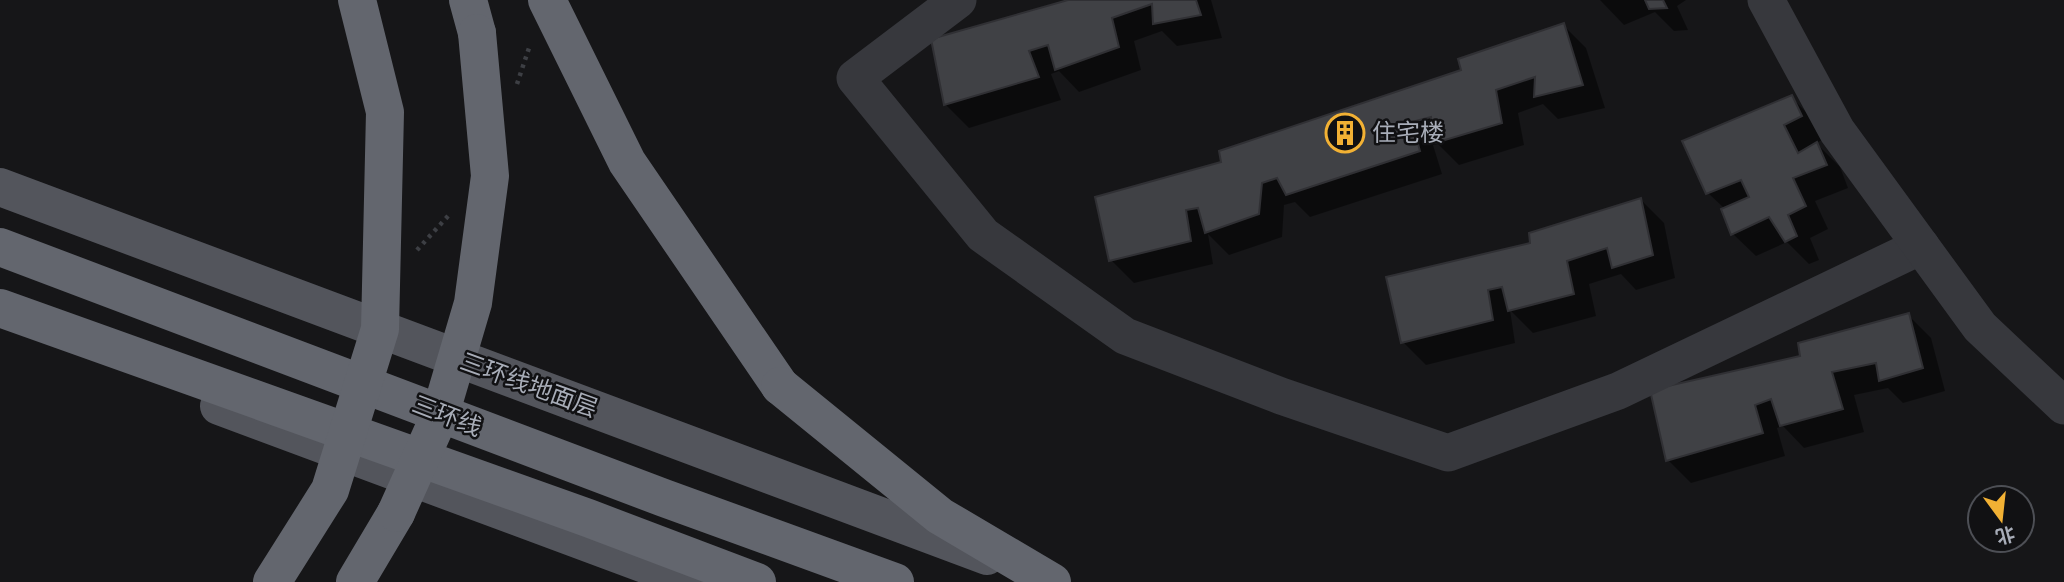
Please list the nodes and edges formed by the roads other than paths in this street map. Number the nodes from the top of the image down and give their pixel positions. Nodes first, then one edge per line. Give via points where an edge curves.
1 (356, 0) edge
2 (468, 0) edge
3 (547, 0) edge
4 (958, 0) edge
5 (1766, 0) edge
6 (0, 187) edge
7 (1921, 246) junction
8 (0, 247) edge
9 (0, 308) edge
10 (0, 325) edge
11 (380, 329) junction
12 (2064, 406) edge
13 (272, 582) edge
14 (355, 582) edge
15 (693, 582) edge
16 (757, 582) edge
17 (895, 582) edge
18 (1052, 582) edge
19 (1058, 582) edge

1 - 11 highway, bridge via 385,112
2 - 14 highway, bridge via 477,33 489,176 473,303 440,415 396,513
3 - 18 highway, bridge via 627,163 780,386 940,516
4 - 7 street via 855,78 983,235 1125,335 1281,396 1448,453 1618,391
5 - 7 street via 1837,131
6 - 11 main road, 三环线地面层
7 - 12 street via 1980,327
8 - 17 highway, 三环线, bridge
9 - 16 highway, 三环线, bridge
10 - 15 main road
11 - 13 highway, bridge via 330,491
11 - 19 main road, 三环线地面层

